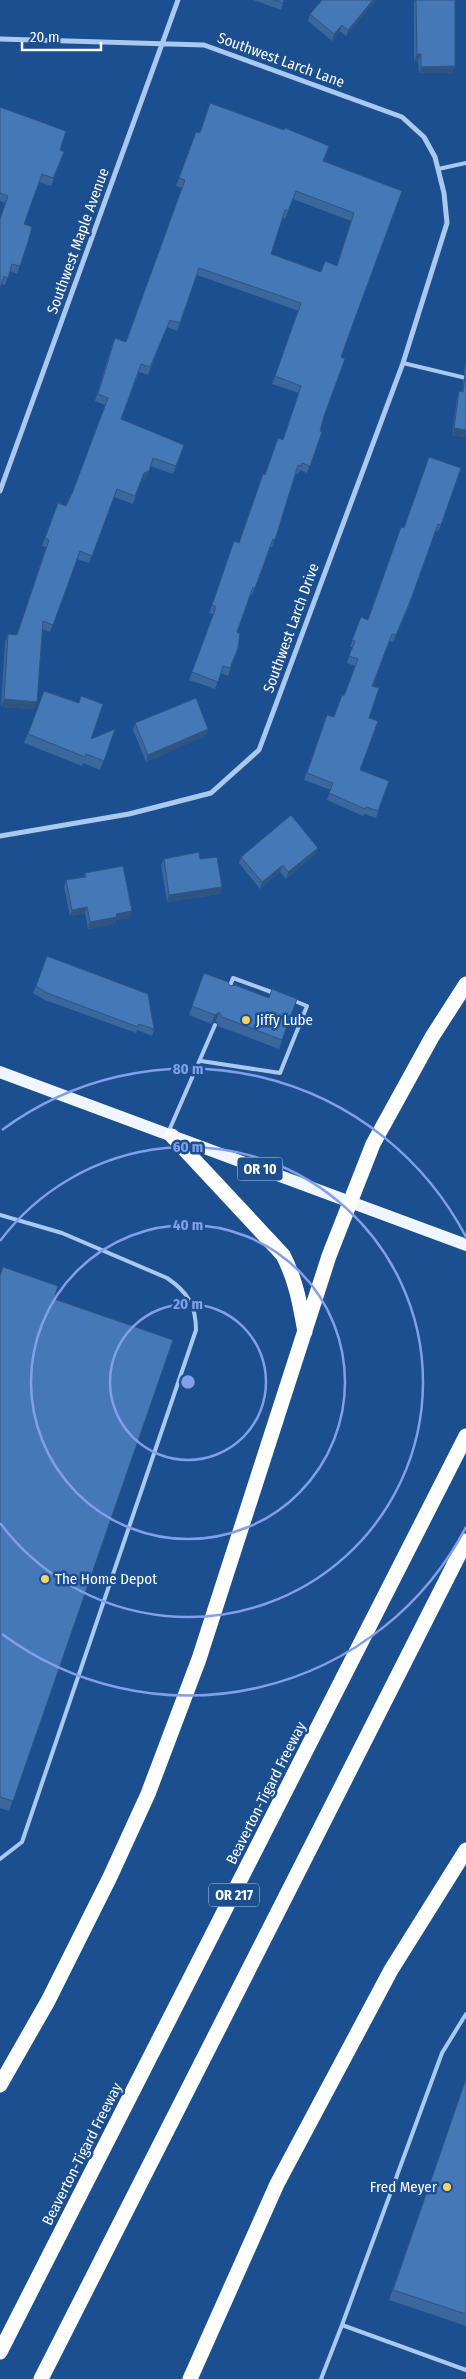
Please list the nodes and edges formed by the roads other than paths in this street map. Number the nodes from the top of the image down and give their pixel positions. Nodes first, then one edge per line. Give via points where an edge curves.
1 (178, 0) edge
2 (0, 39) edge
3 (163, 44) junction
4 (466, 162) edge
5 (438, 169) junction
6 (440, 250) joint
7 (403, 363) junction
8 (466, 378) edge
9 (0, 490) edge
10 (0, 836) edge
11 (466, 984) edge
12 (228, 992) edge
13 (279, 995) edge
14 (288, 999) edge
15 (215, 1025) edge
16 (201, 1061) junction
17 (0, 1072) edge
18 (170, 1135) junction
19 (349, 1202) junction
20 (0, 1215) edge
21 (466, 1245) edge
22 (306, 1335) junction
23 (466, 1436) edge
24 (466, 1541) edge
25 (466, 1850) edge
26 (0, 1859) edge
27 (466, 2014) edge
28 (0, 2085) edge
29 (342, 2325) junction
30 (0, 2352) edge
31 (466, 2370) edge
32 (41, 2379) edge
33 (190, 2379) edge
34 (321, 2379) edge

1 - 3 street, Southwest Maple Avenue
2 - 3 street, Southwest Larch Lane
3 - 5 street, Southwest Larch Lane via 204,45 402,117 424,137
3 - 9 street, Southwest Maple Avenue
4 - 5 lane
5 - 6 street, Southwest Larch Lane via 447,223
6 - 7 street, Southwest Larch Drive
7 - 8 lane
7 - 10 street, Southwest Larch Drive via 259,750 211,793 129,814
11 - 19 highway via 432,1037 373,1144
12 - 13 lane via 233,978
14 - 16 lane via 307,1006 280,1073
15 - 16 lane
16 - 18 lane
17 - 18 main road, OR 10
18 - 19 main road, OR 10
18 - 22 highway via 283,1255 299,1295
19 - 21 main road, OR 10
19 - 22 highway
20 - 26 lane via 62,1233 167,1278 190,1299 196,1314 196,1330 22,1842
22 - 28 highway via 199,1659 148,1794 53,1992
23 - 30 highway, Beaverton-Tigard Freeway / OR 217
24 - 32 highway, OR 217
25 - 33 highway via 391,1970 277,2184
27 - 29 lane via 442,2053
29 - 31 lane
29 - 34 lane

